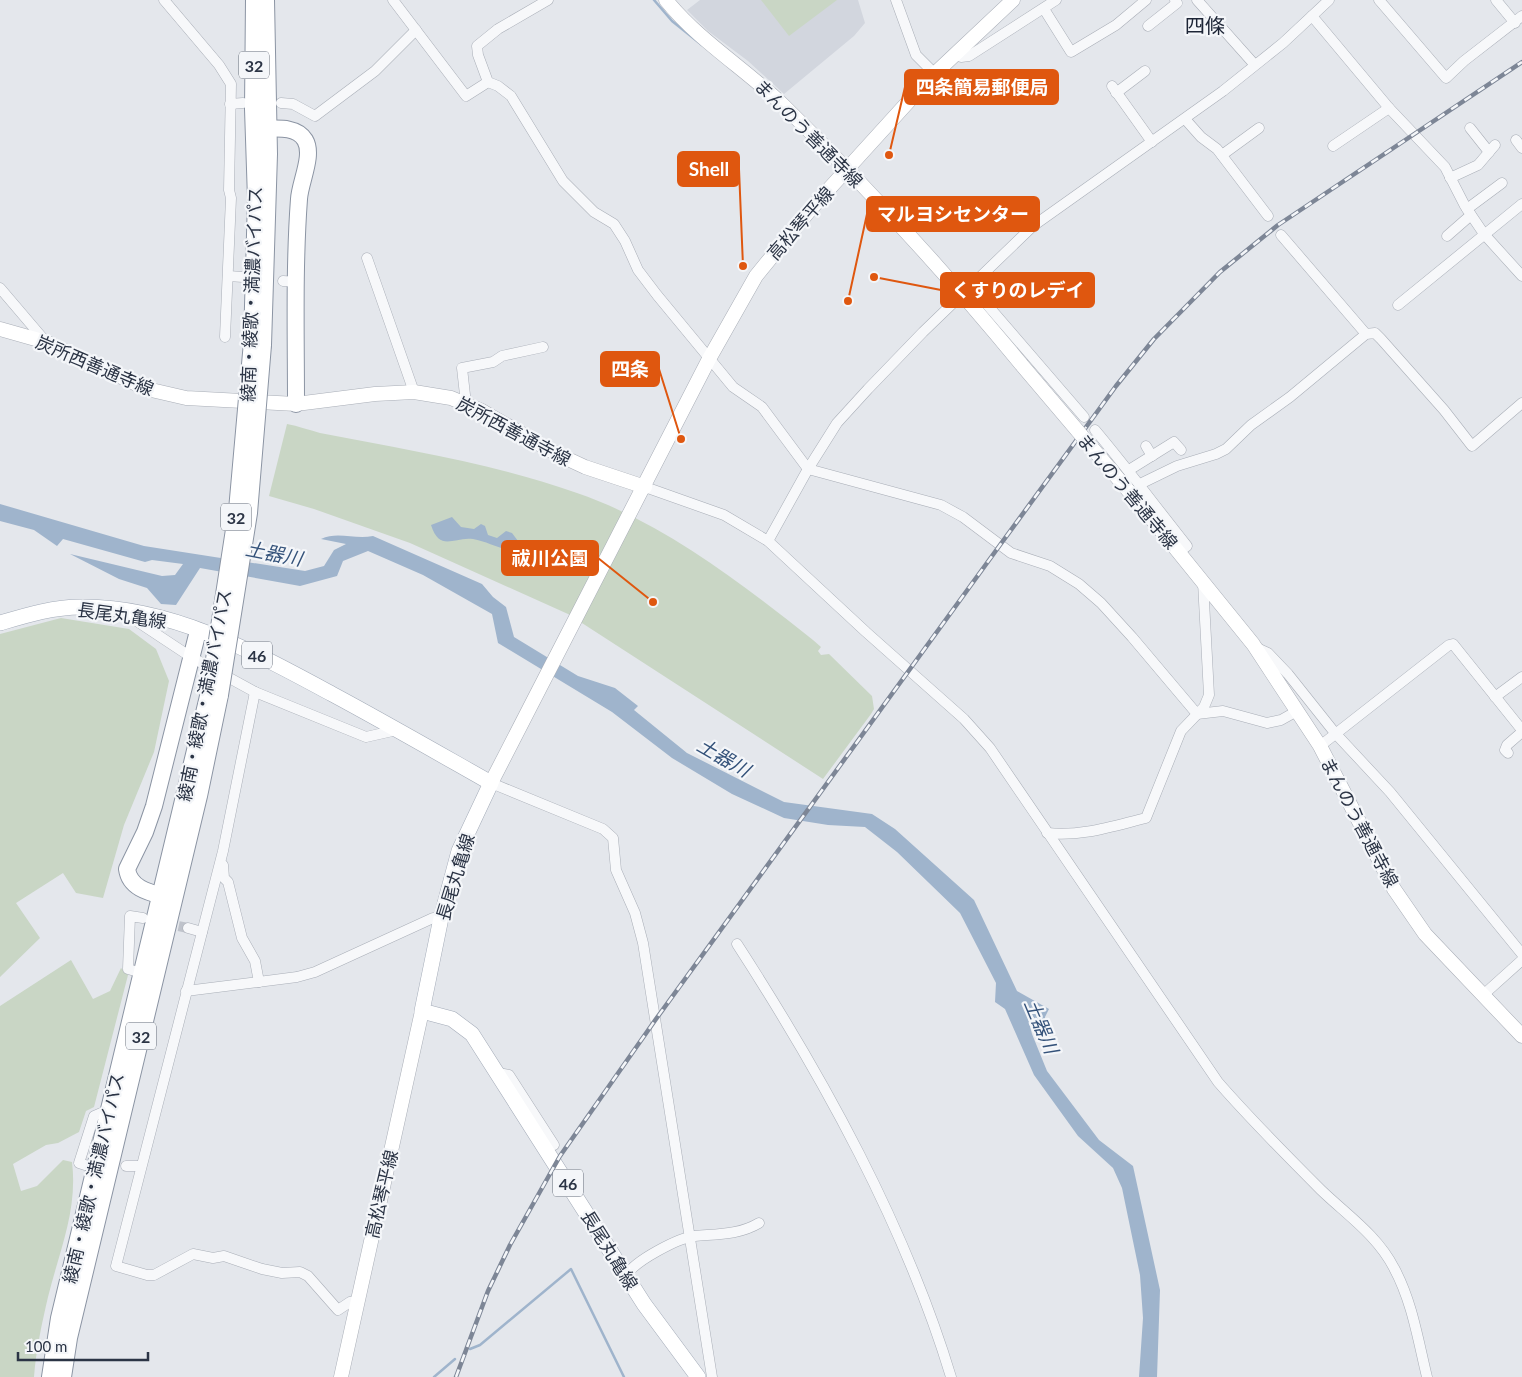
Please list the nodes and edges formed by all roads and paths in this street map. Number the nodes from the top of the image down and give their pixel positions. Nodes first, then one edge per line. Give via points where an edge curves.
1 (164, 0) edge
2 (254, 0) edge
3 (266, 0) edge
4 (394, 0) edge
5 (548, 0) edge
6 (668, 0) edge
7 (896, 0) edge
8 (1013, 0) edge
9 (1056, 0) edge
10 (1146, 0) edge
11 (1175, 0) edge
12 (1198, 0) edge
13 (1328, 0) edge
14 (1379, 0) edge
15 (1496, 0) edge
16 (1044, 9) junction
17 (1312, 16) junction
18 (1519, 20) edge
19 (1148, 26) dead end
20 (416, 30) junction
21 (954, 54) junction
22 (1254, 64) junction
23 (1145, 71) dead end
24 (935, 74) junction
25 (488, 82) junction
26 (243, 103) dead end
27 (281, 103) dead end
28 (230, 104) junction
29 (1389, 108) junction
30 (1185, 119) junction
31 (1259, 128) dead end
32 (1470, 128) dead end
33 (262, 129) junction
34 (1152, 142) junction
35 (1333, 146) dead end
36 (1222, 156) junction
37 (846, 170) junction
38 (1450, 178) junction
39 (1502, 183) dead end
40 (1522, 204) edge
41 (1469, 212) junction
42 (1268, 216) dead end
43 (1484, 234) junction
44 (1281, 235) dead end
45 (1447, 236) dead end
46 (367, 258) dead end
47 (228, 276) junction
48 (1522, 276) edge
49 (243, 277) dead end
50 (0, 288) edge
51 (967, 290) junction
52 (1398, 305) dead end
53 (0, 329) edge
54 (1366, 334) junction
55 (225, 337) dead end
56 (46, 342) junction
57 (543, 347) dead end
58 (709, 359) junction
59 (414, 392) junction
60 (1522, 403) edge
61 (296, 404) junction
62 (466, 404) junction
63 (1084, 417) dead end
64 (1095, 430) dead end
65 (1181, 450) dead end
66 (808, 469) junction
67 (1129, 470) junction
68 (1140, 484) junction
69 (645, 487) junction
70 (768, 541) junction
71 (1179, 552) junction
72 (1202, 581) junction
73 (124, 612) junction
74 (0, 623) edge
75 (198, 631) junction
76 (1255, 647) junction
77 (191, 657) junction
78 (1522, 677) edge
79 (255, 692) junction
80 (1495, 697) junction
81 (1297, 711) junction
82 (1197, 714) junction
83 (397, 730) junction
84 (1522, 731) edge
85 (1335, 734) junction
86 (1320, 746) junction
87 (1508, 753) dead end
88 (494, 777) junction
89 (1047, 834) junction
90 (223, 851) junction
91 (167, 897) junction
92 (143, 918) dead end
93 (441, 918) junction
94 (188, 928) tunnel mouth
95 (202, 932) junction
96 (737, 944) dead end
97 (1522, 954) edge
98 (1522, 960) edge
99 (142, 973) junction
100 (259, 982) junction
101 (186, 992) junction
102 (1482, 996) junction
103 (422, 1011) junction
104 (1522, 1036) edge
105 (498, 1073) junction
106 (114, 1117) junction
107 (554, 1145) dead end
108 (85, 1165) dead end
109 (126, 1166) dead end
110 (142, 1166) junction
111 (759, 1222) dead end
112 (690, 1237) junction
113 (626, 1276) junction
114 (358, 1301) junction
115 (50, 1377) edge
116 (63, 1377) edge
117 (341, 1377) edge
118 (698, 1377) edge
119 (712, 1377) edge
120 (951, 1377) edge
121 (1427, 1377) edge

1 - 28 street via 228,77
2 - 33 highway, 綾南・綾歌・満濃バイパス / 32
3 - 33 highway, 綾南・綾歌・満濃バイパス / 32
4 - 20 street
5 - 25 street via 498,29 477,46
6 - 37 main road, まんのう善通寺線 via 688,24 751,75
7 - 24 street via 916,55
8 - 21 main road, 高松琴平線
9 - 16 street
10 - 16 street via 1116,25 1071,52
11 - 19 street via 1177,3
12 - 22 street
13 - 17 street
14 - 18 street via 1415,49 1446,78 1464,61 1485,52
15 - 18 street
16 - 21 street via 969,56 961,58
17 - 22 street via 1278,48
17 - 29 street
20 - 25 street via 466,96
20 - 27 street via 375,71 315,116 293,104
21 - 24 main road, 高松琴平線
22 - 30 street
23 - 34 street via 1114,89 1132,106
24 - 37 main road, 高松琴平線
25 - 58 street via 511,96 563,181 594,212 614,224 638,270
26 - 28 street
28 - 47 street
29 - 35 street
29 - 38 street via 1445,167
30 - 34 street
30 - 36 street
31 - 36 street
32 - 38 street via 1492,149 1478,165
33 - 61 highway via 297,132 308,147 290,281
33 - 91 highway, 綾南・綾歌・満濃バイパス / 32, bridge via 256,199 258,343 214,693
34 - 51 street via 1033,226
36 - 42 street
37 - 51 main road, まんのう善通寺線
37 - 58 main road, 高松琴平線 via 756,276
38 - 41 street
39 - 41 street
40 - 43 street
41 - 43 street
41 - 45 street
43 - 48 street
43 - 52 street
44 - 54 street
46 - 59 street
47 - 49 street
47 - 55 street
50 - 56 street
51 - 63 street
51 - 66 street via 837,423
51 - 71 main road, まんのう善通寺線, bridge via 1021,364
53 - 56 main road, 炭所西善通寺線
54 - 60 street via 1376,334 1381,339 1472,446
54 - 68 street via 1290,397 1251,424 1226,449 1177,466
56 - 61 main road, 炭所西善通寺線 via 124,380 165,394
57 - 62 street via 502,356 477,369 462,368
58 - 66 street via 733,387 762,407
58 - 69 main road, 高松琴平線
59 - 61 main road, 炭所西善通寺線
59 - 62 main road, 炭所西善通寺線
62 - 69 main road, 炭所西善通寺線 via 585,467
64 - 67 street
65 - 67 street via 1174,442 1149,451
66 - 70 street
66 - 82 street via 941,505 964,517 1012,553 1050,566 1079,584 1132,636
67 - 68 street
68 - 71 street via 1187,546
69 - 70 street via 724,516
69 - 88 main road
70 - 89 street via 964,719 990,748
71 - 72 main road, まんのう善通寺線
72 - 76 main road, まんのう善通寺線
72 - 82 street via 1209,694
73 - 74 main road, 長尾丸亀線 / 46 via 67,608
73 - 75 main road, 長尾丸亀線 / 46 via 150,615
73 - 77 street
75 - 77 highway
75 - 83 main road, 長尾丸亀線 / 46 via 276,664
76 - 81 main road, まんのう善通寺線
76 - 85 street via 1268,653 1284,669
77 - 79 street
77 - 91 highway via 154,806 127,869 133,885
78 - 80 street
79 - 83 street via 366,737
79 - 90 street
80 - 84 street
80 - 85 street via 1453,644
81 - 82 street via 1267,723 1223,711
81 - 86 main road, まんのう善通寺線
82 - 89 street via 1181,731 1146,818 1066,835
83 - 88 main road, 長尾丸亀線 / 46
84 - 87 street via 1507,745 1505,750
85 - 86 street
85 - 97 street via 1390,792
86 - 102 main road, まんのう善通寺線 via 1394,889 1425,934
88 - 93 main road, 長尾丸亀線 via 459,851
88 - 112 street via 613,838 616,870 635,913 643,943
89 - 121 street via 1218,1082 1316,1185 1376,1241 1406,1293
90 - 95 street
90 - 100 street via 224,878 228,882 242,938 255,961
91 - 99 highway, 綾南・綾歌・満濃バイパス / 32
91 - 106 highway, 綾南・綾歌・満濃バイパス / 32
92 - 99 street via 130,916 128,969
93 - 100 street via 433,918 314,972
93 - 103 main road, 長尾丸亀線
94 - 95 street
95 - 101 street
96 - 120 street via 782,1014 889,1216
98 - 102 street
99 - 106 highway, 綾南・綾歌・満濃バイパス / 32
100 - 101 street
101 - 110 street
102 - 104 main road, まんのう善通寺線
103 - 105 main road, 長尾丸亀線 / 46 via 443,1015 460,1024 472,1034
103 - 114 main road, 高松琴平線
105 - 107 street via 509,1075
105 - 113 main road, 長尾丸亀線 / 46
106 - 108 street via 101,1113 94,1116 79,1163
106 - 115 highway, 綾南・綾歌・満濃バイパス / 32 via 59,1318
106 - 116 highway, 綾南・綾歌・満濃バイパス / 32
109 - 110 street
110 - 114 street via 116,1266 154,1275 193,1254 212,1258 224,1256 262,1269 300,1272 308,1276 338,1310
111 - 112 street via 749,1228 715,1236
112 - 113 street via 662,1249 631,1268
112 - 119 street
113 - 118 main road, 長尾丸亀線 / 46 via 667,1338
114 - 117 main road, 高松琴平線

